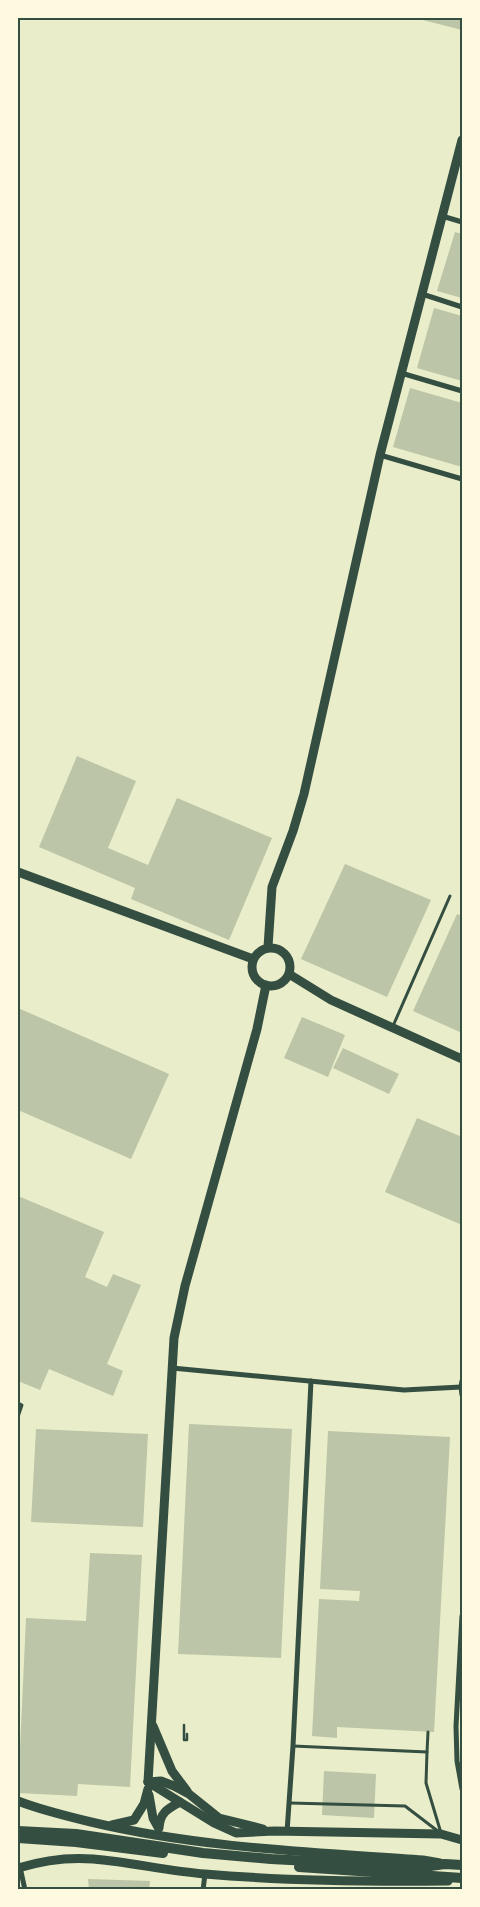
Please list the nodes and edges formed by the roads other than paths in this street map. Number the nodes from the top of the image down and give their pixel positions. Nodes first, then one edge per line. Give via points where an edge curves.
1 (462, 140) edge
2 (442, 216) junction
3 (462, 222) edge
4 (422, 294) junction
5 (462, 307) edge
6 (402, 373) junction
7 (462, 391) edge
8 (380, 454) junction
9 (462, 479) edge
10 (18, 872) edge
11 (450, 896) dead end
12 (268, 947) junction
13 (253, 959) junction
14 (288, 974) junction
15 (266, 985) junction
16 (392, 1027) junction
17 (462, 1060) edge
18 (172, 1368) junction
19 (311, 1381) junction
20 (462, 1381) edge
21 (461, 1387) junction
22 (462, 1395) edge
23 (18, 1403) edge
24 (18, 1417) edge
25 (462, 1616) edge
26 (152, 1723) junction
27 (428, 1732) dead end
28 (294, 1746) junction
29 (427, 1752) junction
30 (148, 1786) junction
31 (462, 1789) edge
32 (189, 1794) junction
33 (18, 1801) edge
34 (180, 1802) junction
35 (290, 1803) junction
36 (108, 1826) junction
37 (158, 1828) junction
38 (18, 1831) edge
39 (274, 1832) junction
40 (287, 1832) junction
41 (441, 1834) junction
42 (18, 1838) edge
43 (170, 1838) junction
44 (462, 1840) edge
45 (445, 1864) junction
46 (462, 1865) edge
47 (19, 1867) edge
48 (205, 1874) junction
49 (462, 1880) edge
50 (390, 1885) edge
51 (25, 1890) edge
52 (203, 1890) edge

1 - 2 street
2 - 3 street
2 - 4 street
4 - 5 street
4 - 6 street
6 - 7 street
6 - 8 street
8 - 9 street
8 - 12 street via 304,794 272,887
10 - 13 street
11 - 16 lane
12 - 13 street
12 - 14 street via 284,952 290,966
13 - 15 street via 253,975
14 - 15 street via 279,984
14 - 16 street via 331,1000
15 - 18 street via 257,1029 185,1286 174,1338
16 - 17 street
18 - 19 street
18 - 26 street
19 - 21 street via 404,1390
19 - 28 street
20 - 21 street
21 - 22 street
23 - 24 lane via 22,1405
25 - 31 street via 456,1726
26 - 30 street
26 - 32 street via 172,1770
27 - 29 lane
28 - 29 lane
28 - 35 street
29 - 41 lane via 426,1783
30 - 32 street via 161,1781
30 - 34 street
30 - 36 street via 144,1804 134,1820
30 - 37 street
32 - 39 street via 219,1818
33 - 36 street via 41,1810
34 - 37 street via 160,1817
34 - 39 street via 236,1833
35 - 40 street
35 - 41 lane via 405,1806
36 - 43 street
37 - 43 street
38 - 45 main road via 76,1834 203,1853 271,1859 423,1867
39 - 40 street
40 - 41 street
41 - 44 street
42 - 49 main road via 76,1842 202,1859 421,1874
43 - 45 street
45 - 46 main road
47 - 48 street via 47,1861 91,1859
47 - 51 street
48 - 50 street
48 - 52 street
49 - 50 street

